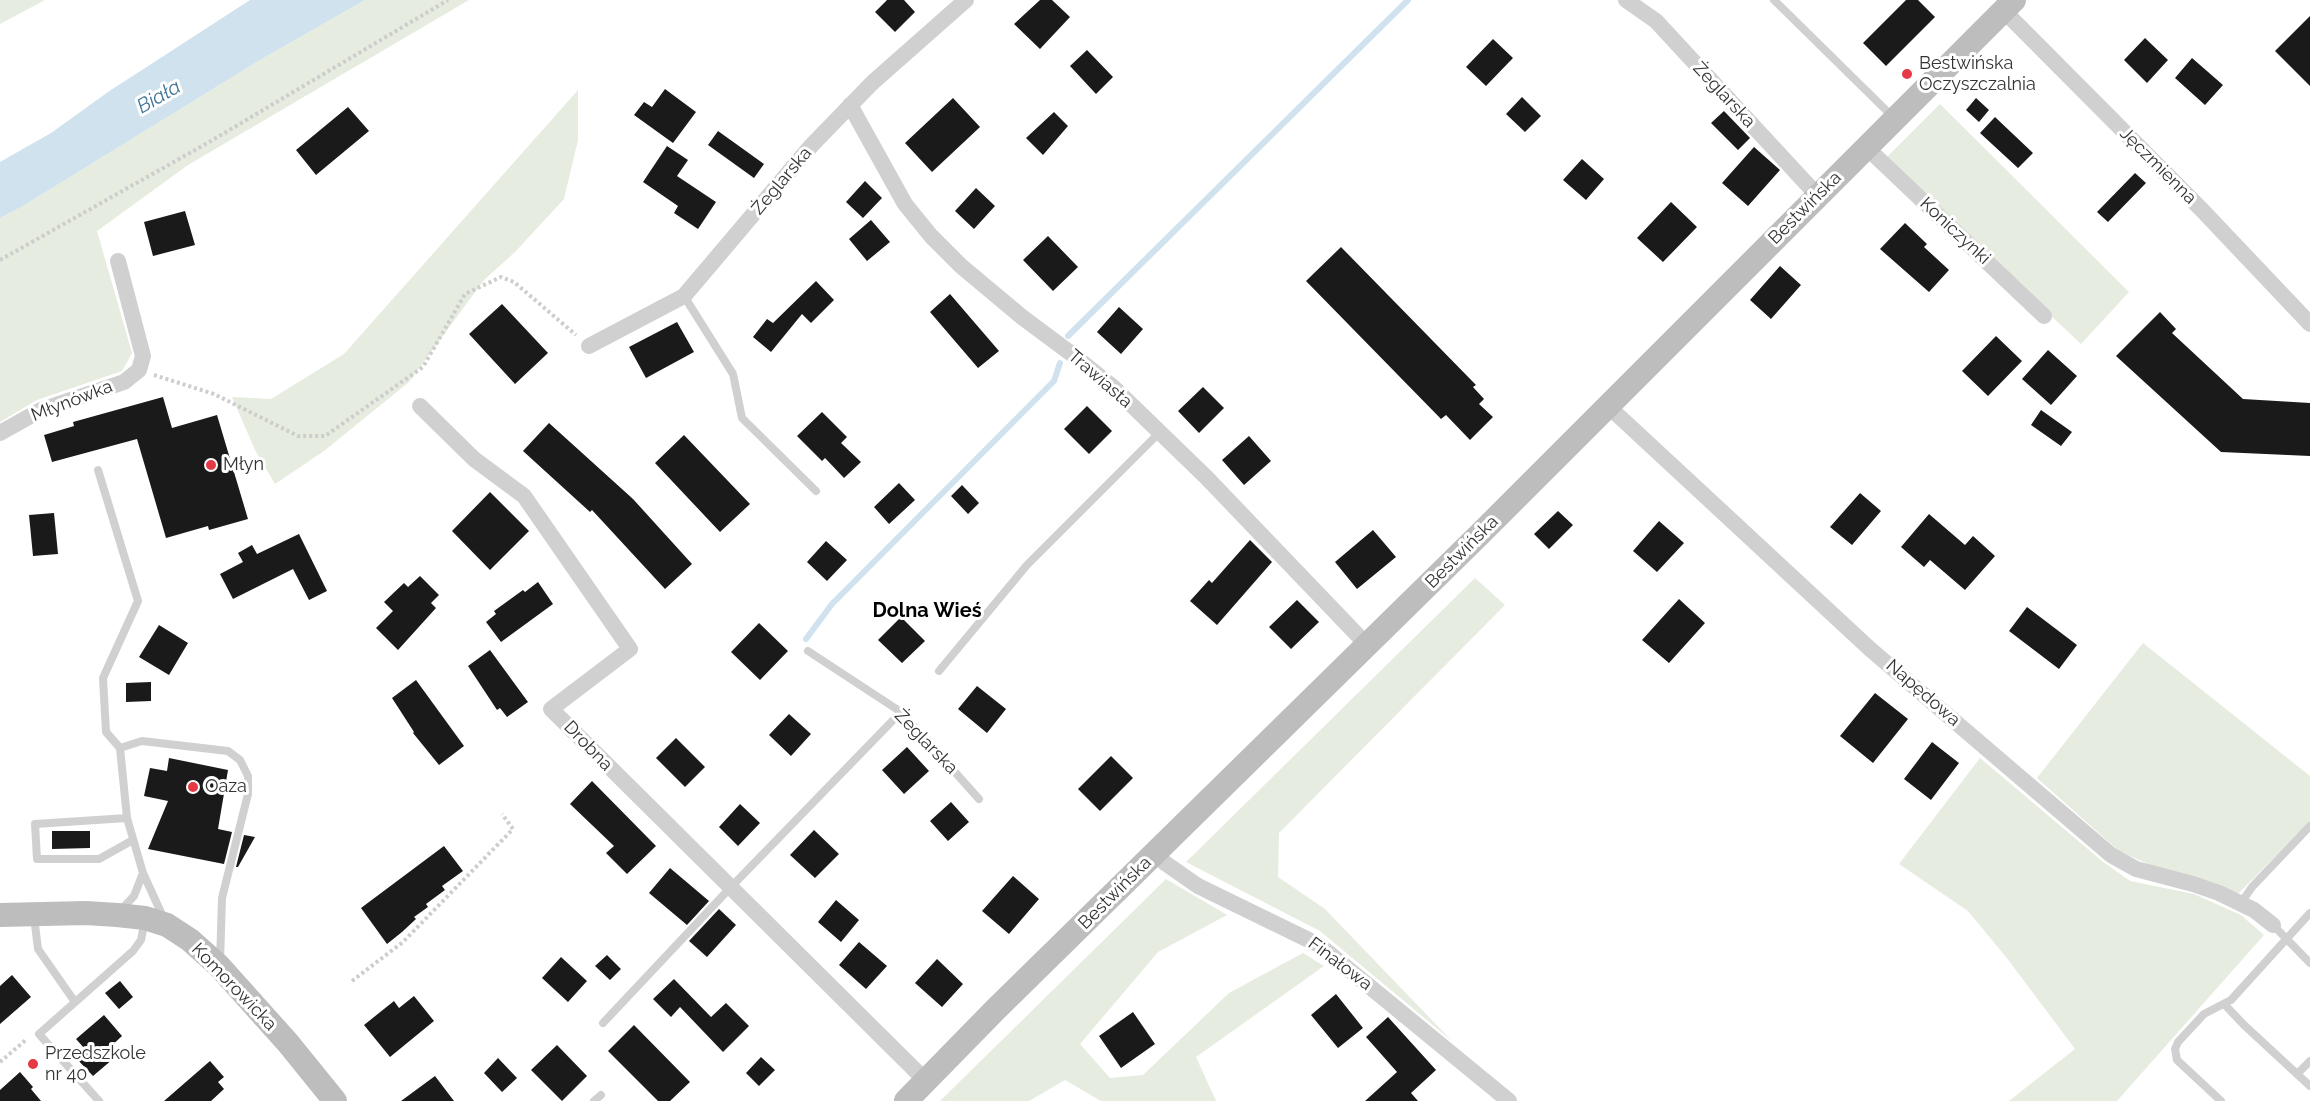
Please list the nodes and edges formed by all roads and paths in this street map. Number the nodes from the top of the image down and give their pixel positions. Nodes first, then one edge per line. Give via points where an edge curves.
1 (448, 0) edge
2 (966, 0) edge
3 (1626, 0) edge
4 (1774, 0) edge
5 (2009, 5) edge
6 (850, 105) junction
7 (1894, 119) junction
8 (1866, 147) junction
9 (1818, 196) junction
10 (0, 260) edge
11 (118, 261) dead end
12 (684, 297) junction
13 (2044, 316) dead end
14 (2310, 324) edge
15 (589, 346) joint
16 (139, 370) junction
17 (420, 406) dead end
18 (1608, 406) junction
19 (1160, 432) junction
20 (0, 434) edge
21 (98, 470) dead end
22 (816, 491) dead end
23 (1366, 645) junction
24 (808, 651) dead end
25 (939, 671) dead end
26 (902, 712) junction
27 (120, 748) junction
28 (979, 799) dead end
29 (502, 814) dead end
30 (127, 818) junction
31 (2310, 826) edge
32 (133, 840) junction
33 (1155, 853) junction
34 (143, 873) junction
35 (731, 887) junction
36 (2241, 903) junction
37 (34, 914) junction
38 (2310, 914) edge
39 (0, 915) edge
40 (117, 915) junction
41 (156, 922) junction
42 (2273, 925) joint
43 (2287, 938) junction
44 (2310, 963) edge
45 (219, 966) junction
46 (352, 981) dead end
47 (75, 1002) junction
48 (2225, 1005) junction
49 (603, 1023) dead end
50 (27, 1039) dead end
51 (2310, 1061) edge
52 (0, 1062) edge
53 (2297, 1074) junction
54 (926, 1081) junction
55 (2310, 1086) edge
56 (601, 1095) dead end
57 (99, 1101) edge
58 (334, 1101) edge
59 (594, 1101) edge
60 (906, 1101) edge
61 (1509, 1101) edge
62 (2220, 1101) edge

1 - 10 path via 220,136
2 - 6 street, Żeglarska
3 - 9 street, Żeglarska via 1656,21
4 - 7 lane
5 - 7 street, Bestwińska
5 - 14 street, Jęczmienna
6 - 12 street, Żeglarska
6 - 19 street, Trawiasta via 905,204 931,236 1022,317 1113,387
7 - 8 street, Bestwińska
8 - 9 street, Bestwińska
8 - 13 street, Koniczynki
9 - 18 street, Bestwińska
11 - 16 street via 143,356
12 - 15 street, Żeglarska
12 - 22 lane via 733,374 742,418
15 - 16 path via 514,282 501,277 465,294 423,367 326,436 298,436 214,394
16 - 20 street, Młynówka via 124,382 41,410
17 - 35 street, Drobna via 474,459 524,496 630,649 551,709
18 - 23 street, Bestwińska
18 - 36 street, Napędowa via 1870,649 2111,855 2136,868
19 - 23 street, Trawiasta
19 - 25 lane via 1027,565
21 - 27 lane via 138,601 103,678 106,732
23 - 33 street, Bestwińska
24 - 26 lane, Żeglarska
26 - 28 lane, Żeglarska
26 - 35 lane
27 - 30 lane
27 - 45 lane via 142,741 228,751 240,760 248,776 248,794 222,898
29 - 46 path via 513,829 403,942
30 - 32 lane
30 - 32 lane via 35,824 37,859 99,859
31 - 36 lane
32 - 34 lane
33 - 54 street, Bestwińska
33 - 61 street, Finałowa via 1198,886 1319,945
34 - 40 lane via 134,896
34 - 41 lane
35 - 49 lane
35 - 54 street, Drobna
36 - 42 street, Napędowa
37 - 39 street, Komorowicka
37 - 40 street, Komorowicka
37 - 47 lane via 38,949
38 - 43 lane
40 - 41 street, Komorowicka
41 - 45 street, Komorowicka via 190,940
41 - 47 lane via 133,951
42 - 43 lane
43 - 44 lane
43 - 48 lane
45 - 58 street, Komorowicka
47 - 57 lane via 39,1034
48 - 53 lane
48 - 62 lane via 2204,1014 2175,1049 2177,1060
50 - 52 path
51 - 53 lane
53 - 55 lane
54 - 60 street, Bestwińska
56 - 59 lane

